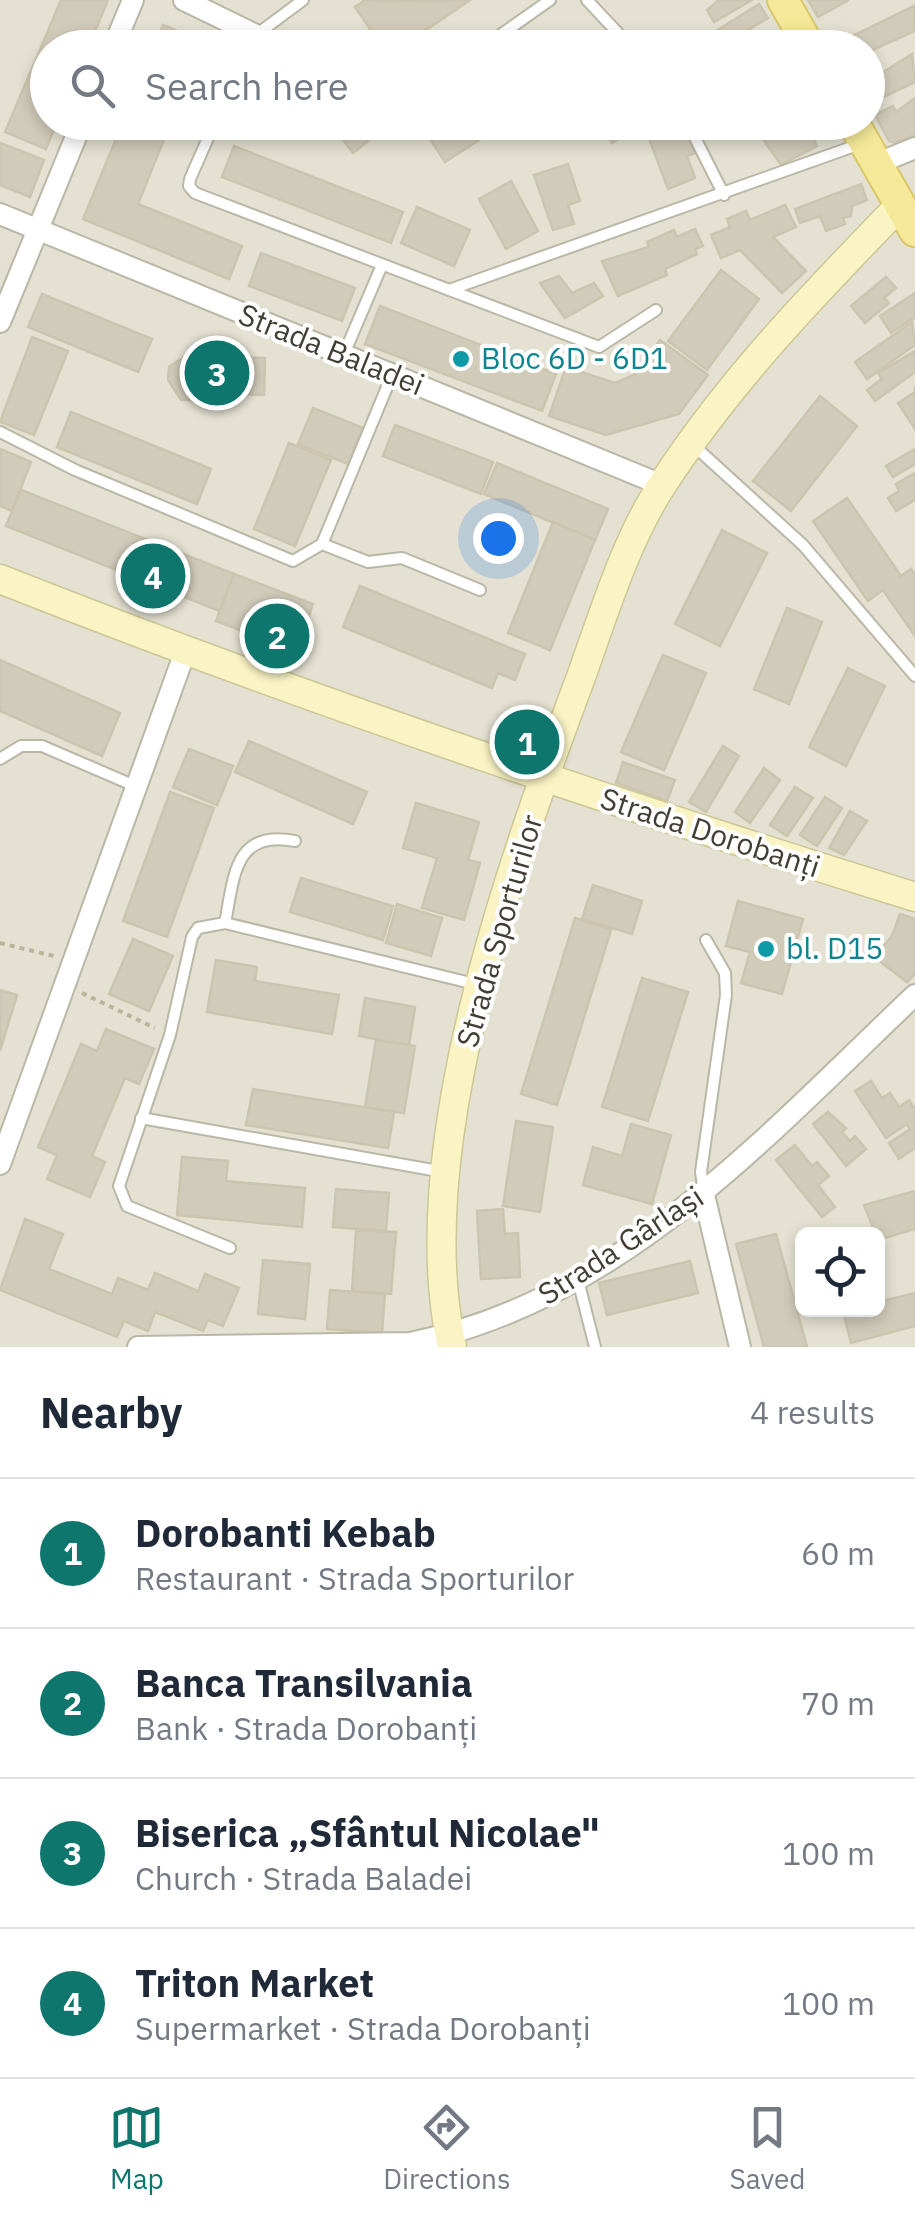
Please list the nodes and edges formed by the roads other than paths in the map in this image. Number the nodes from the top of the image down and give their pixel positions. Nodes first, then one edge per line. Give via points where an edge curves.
1 (133, 0) edge
2 (184, 0) edge
3 (302, 0) edge
4 (550, 0) edge
5 (587, 0) edge
6 (782, 0) edge
7 (121, 30) edge
8 (234, 30) edge
9 (265, 30) edge
10 (508, 30) edge
11 (615, 30) edge
12 (800, 30) edge
13 (74, 140) edge
14 (207, 140) edge
15 (696, 140) edge
16 (864, 143) edge
17 (915, 148) edge
18 (724, 195) junction
19 (0, 214) edge
20 (907, 218) edge
21 (37, 229) junction
22 (382, 265) junction
23 (448, 290) junction
24 (656, 310) dead end
25 (0, 322) edge
26 (344, 355) junction
27 (392, 376) junction
28 (0, 432) edge
29 (692, 444) junction
30 (662, 485) junction
31 (322, 544) junction
32 (0, 579) edge
33 (480, 590) dead end
34 (185, 652) junction
35 (915, 676) edge
36 (0, 759) edge
37 (544, 779) junction
38 (135, 786) junction
39 (295, 841) dead end
40 (915, 897) edge
41 (225, 923) junction
42 (706, 940) dead end
43 (483, 986) junction
44 (915, 995) edge
45 (141, 1118) junction
46 (0, 1164) edge
47 (444, 1172) junction
48 (704, 1195) junction
49 (230, 1248) dead end
50 (578, 1280) junction
51 (450, 1341) edge
52 (138, 1347) edge
53 (595, 1347) edge
54 (740, 1347) edge

1 - 7 street
2 - 8 street
3 - 9 lane
4 - 10 lane
5 - 11 lane
6 - 12 main road
13 - 21 street
14 - 22 lane via 188,186 196,193
15 - 18 lane
16 - 17 street
16 - 18 lane
16 - 20 main road
18 - 23 lane
19 - 21 street, Strada Baladei
20 - 29 main road, Strada Sporturilor via 755,358
21 - 25 street
21 - 26 street, Strada Baladei
22 - 23 lane
22 - 26 lane
23 - 24 lane via 600,347
26 - 27 street, Strada Baladei
27 - 30 street, Strada Baladei
27 - 31 lane
28 - 31 lane via 293,561
29 - 30 main road, Strada Sporturilor
29 - 35 lane via 803,545
30 - 37 main road, Strada Sporturilor via 598,630
31 - 33 lane via 368,562 402,558
32 - 34 main road, Strada Dorobanți
34 - 37 main road, Strada Dorobanți
34 - 38 street
36 - 38 lane via 21,746 42,746
37 - 40 main road, Strada Dorobanți
37 - 43 main road, Strada Sporturilor
38 - 46 street
39 - 41 lane via 274,837 249,848 236,867
41 - 43 lane
41 - 45 lane via 208,923 192,938 170,1035
42 - 48 lane via 724,972 726,994 701,1172
43 - 47 main road, Strada Sporturilor
44 - 48 street, Strada Gârlași
45 - 47 lane
45 - 49 lane via 120,1198
47 - 51 main road, Strada Sporturilor via 440,1266
48 - 50 street, Strada Gârlași
48 - 54 street
50 - 51 street, Strada Gârlași
50 - 53 lane
51 - 52 street, Strada Gârlași

